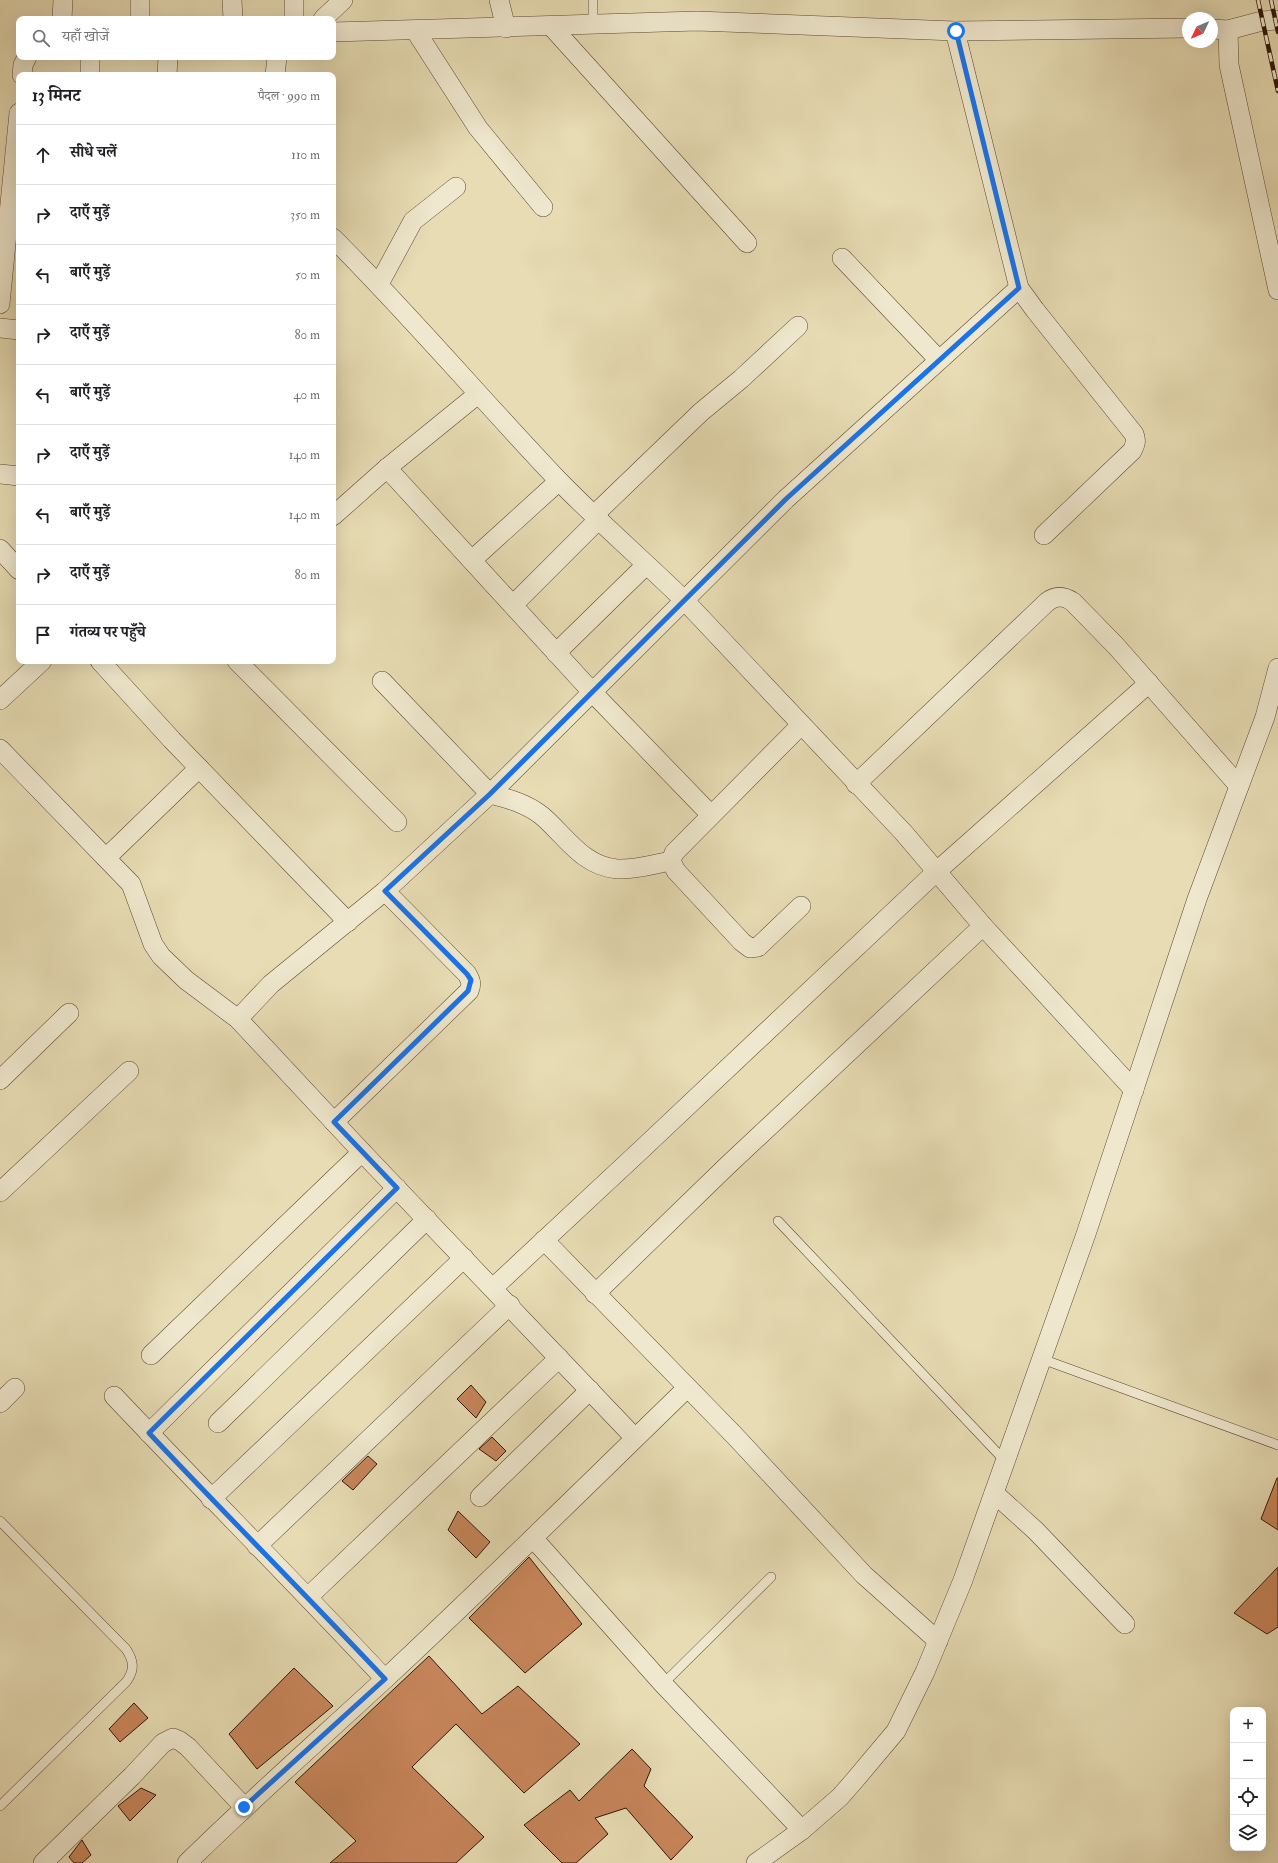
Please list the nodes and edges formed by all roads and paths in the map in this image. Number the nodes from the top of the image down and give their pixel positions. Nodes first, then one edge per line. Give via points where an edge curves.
1 (63, 0) edge
2 (140, 0) edge
3 (232, 0) edge
4 (294, 0) edge
5 (343, 0) edge
6 (499, 0) edge
7 (593, 0) edge
8 (62, 16) edge
9 (140, 16) edge
10 (233, 16) edge
11 (294, 16) edge
12 (326, 16) edge
13 (1278, 20) edge
14 (593, 24) junction
15 (551, 26) junction
16 (506, 28) junction
17 (1182, 28) edge
18 (1220, 29) edge
19 (415, 30) junction
20 (956, 31) junction
21 (336, 32) edge
22 (26, 60) edge
23 (90, 60) edge
24 (168, 60) edge
25 (277, 60) edge
26 (22, 72) edge
27 (90, 72) edge
28 (167, 72) edge
29 (275, 72) edge
30 (16, 143) edge
31 (456, 187) dead end
32 (543, 208) dead end
33 (336, 241) edge
34 (747, 243) dead end
35 (842, 258) dead end
36 (379, 284) junction
37 (1019, 288) junction
38 (1278, 290) edge
39 (0, 304) edge
40 (798, 326) dead end
41 (0, 328) edge
42 (16, 330) edge
43 (939, 360) junction
44 (478, 394) junction
45 (388, 468) junction
46 (0, 474) edge
47 (16, 476) edge
48 (559, 481) junction
49 (336, 513) edge
50 (596, 517) junction
51 (1044, 534) dead end
52 (0, 549) edge
53 (472, 560) junction
54 (646, 565) junction
55 (16, 567) edge
56 (686, 601) junction
57 (513, 605) junction
58 (556, 653) junction
59 (39, 664) edge
60 (103, 664) edge
61 (240, 664) edge
62 (1278, 668) edge
63 (382, 681) dead end
64 (1148, 683) junction
65 (593, 693) junction
66 (0, 700) edge
67 (801, 725) junction
68 (0, 749) edge
69 (199, 768) junction
70 (856, 784) junction
71 (1239, 786) junction
72 (490, 794) junction
73 (712, 815) junction
74 (397, 822) dead end
75 (106, 858) junction
76 (671, 861) junction
77 (936, 872) junction
78 (385, 891) junction
79 (801, 906) dead end
80 (348, 922) junction
81 (983, 926) junction
82 (69, 1014) dead end
83 (238, 1019) junction
84 (129, 1071) dead end
85 (0, 1080) edge
86 (1134, 1090) junction
87 (334, 1122) junction
88 (362, 1152) junction
89 (397, 1188) junction
90 (0, 1192) edge
91 (427, 1219) junction
92 (778, 1221) dead end
93 (544, 1240) junction
94 (464, 1258) junction
95 (493, 1288) junction
96 (595, 1294) junction
97 (510, 1305) junction
98 (151, 1355) dead end
99 (559, 1358) junction
100 (1042, 1359) junction
101 (15, 1388) dead end
102 (687, 1388) junction
103 (590, 1390) junction
104 (114, 1396) dead end
105 (0, 1403) edge
106 (218, 1423) dead end
107 (149, 1433) junction
108 (635, 1438) junction
109 (1278, 1445) edge
110 (1006, 1462) junction
111 (994, 1493) junction
112 (480, 1497) dead end
113 (211, 1499) junction
114 (0, 1522) edge
115 (533, 1538) junction
116 (257, 1546) junction
117 (771, 1577) dead end
118 (308, 1597) junction
119 (1125, 1624) dead end
120 (938, 1641) junction
121 (385, 1679) junction
122 (663, 1684) junction
123 (0, 1806) edge
124 (244, 1807) junction
125 (802, 1830) junction
126 (43, 1863) edge
127 (186, 1863) edge
128 (756, 1863) edge

1 - 8 street
2 - 9 street
3 - 10 street
4 - 11 street
5 - 12 street
6 - 16 street
7 - 14 lane
13 - 18 street
14 - 15 street
14 - 20 street via 697,21
15 - 16 street
15 - 34 street
16 - 19 street
17 - 20 street
18 - 38 street
19 - 21 street
19 - 32 street via 478,128
20 - 37 street
22 - 26 street
23 - 27 street
24 - 28 street
25 - 29 street
30 - 39 street
31 - 36 street via 413,221
33 - 36 street
35 - 43 street
36 - 44 street
37 - 43 street
37 - 51 street via 1136,439 1132,451
40 - 50 street via 701,412
41 - 42 street
43 - 56 street via 786,499
44 - 45 street
44 - 48 street
45 - 49 street
45 - 53 street
46 - 47 street
48 - 50 street
48 - 53 street
50 - 54 street
50 - 57 street
52 - 55 street
53 - 57 street
54 - 56 street
54 - 58 street
56 - 65 street
56 - 67 street
57 - 58 street
58 - 65 street
59 - 66 street
60 - 69 street
61 - 74 street
62 - 71 street via 1265,717
63 - 72 street
64 - 70 street via 1073,602 1067,598 1052,598
64 - 71 street
64 - 77 street
65 - 72 street
65 - 73 street
67 - 70 street
67 - 73 street
68 - 75 street
69 - 75 street
69 - 80 street
70 - 77 street via 903,832
71 - 86 street via 1197,899
72 - 76 street via 526,805 540,815 575,850 588,860 604,866 617,869 636,868
72 - 78 street
73 - 76 street via 674,853
75 - 83 street via 131,884 148,932 160,956 186,980
76 - 79 street via 676,871 750,948 758,947
77 - 81 street
77 - 93 street
78 - 80 street
78 - 87 street via 467,974 471,986
80 - 83 street via 271,984
81 - 86 street
81 - 96 street via 727,1166
82 - 85 street
83 - 87 street
84 - 90 street
86 - 100 street
87 - 88 street
88 - 89 street
88 - 98 street
89 - 91 street
89 - 107 street
91 - 94 street
91 - 106 street
92 - 110 lane
93 - 95 street
93 - 96 street
94 - 95 street
94 - 113 street
95 - 97 street
96 - 102 street
97 - 99 street
97 - 116 street
99 - 103 street
99 - 118 street
100 - 109 lane
100 - 110 street
101 - 105 street
102 - 108 street
102 - 120 street via 864,1575
103 - 108 street
103 - 112 street
104 - 107 street
107 - 113 street
108 - 115 street
110 - 111 street
111 - 119 street via 1036,1530
111 - 120 street
113 - 116 street
114 - 123 lane via 126,1649 132,1657 134,1667 126,1682
115 - 121 street
115 - 122 street
116 - 118 street
117 - 122 lane
118 - 121 street
120 - 125 street via 896,1730 840,1796
121 - 124 street
122 - 125 street
124 - 126 street via 188,1747 173,1738 163,1743
124 - 127 street
125 - 128 street

